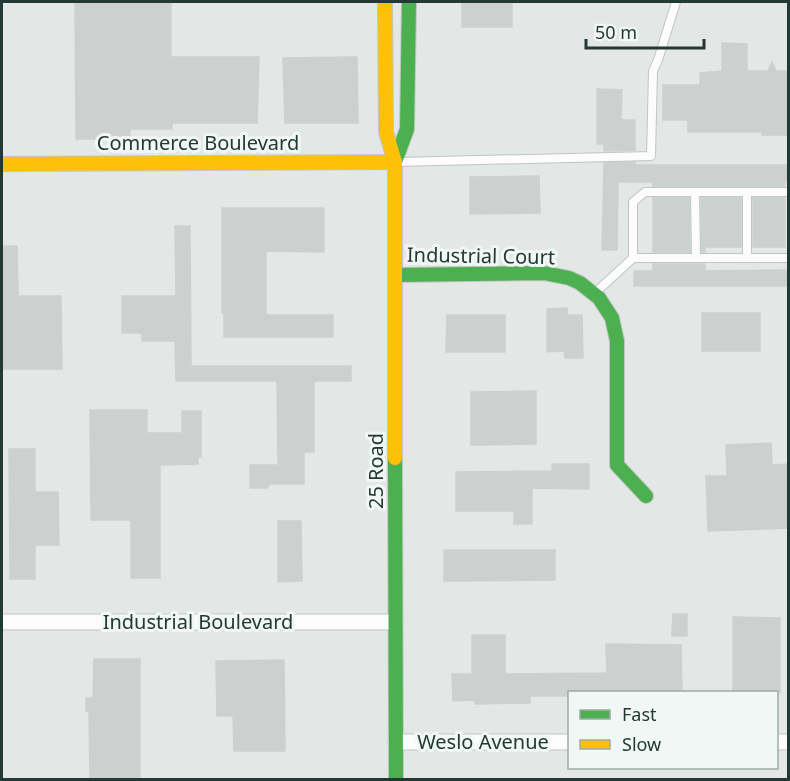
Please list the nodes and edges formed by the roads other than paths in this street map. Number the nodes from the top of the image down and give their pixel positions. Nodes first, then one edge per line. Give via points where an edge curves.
1 (385, 2) edge
2 (409, 2) edge
3 (676, 2) edge
4 (395, 162) junction
5 (2, 164) edge
6 (695, 192) junction
7 (747, 192) junction
8 (789, 192) edge
9 (633, 258) junction
10 (696, 258) junction
11 (747, 258) junction
12 (789, 258) edge
13 (395, 275) junction
14 (595, 293) junction
15 (646, 496) dead end
16 (2, 622) edge
17 (395, 622) junction
18 (396, 742) junction
19 (568, 742) edge
20 (396, 780) edge

1 - 4 main road, 25 Road via 386,132
2 - 4 main road, 25 Road via 407,129
3 - 4 lane via 653,71 651,156
4 - 5 main road, Commerce Boulevard
4 - 13 main road, 25 Road
6 - 7 lane
6 - 9 lane via 645,192 633,202
6 - 10 lane
7 - 8 lane
7 - 11 lane
9 - 10 lane
9 - 14 lane
10 - 11 lane
11 - 12 lane
13 - 14 main road, Industrial Court via 551,274 569,278
13 - 17 main road, 25 Road
14 - 15 main road, Industrial Court via 608,310 617,341 616,465
16 - 17 street, Industrial Boulevard
17 - 18 main road, 25 Road
18 - 19 street, Weslo Avenue
18 - 20 main road, 25 Road

